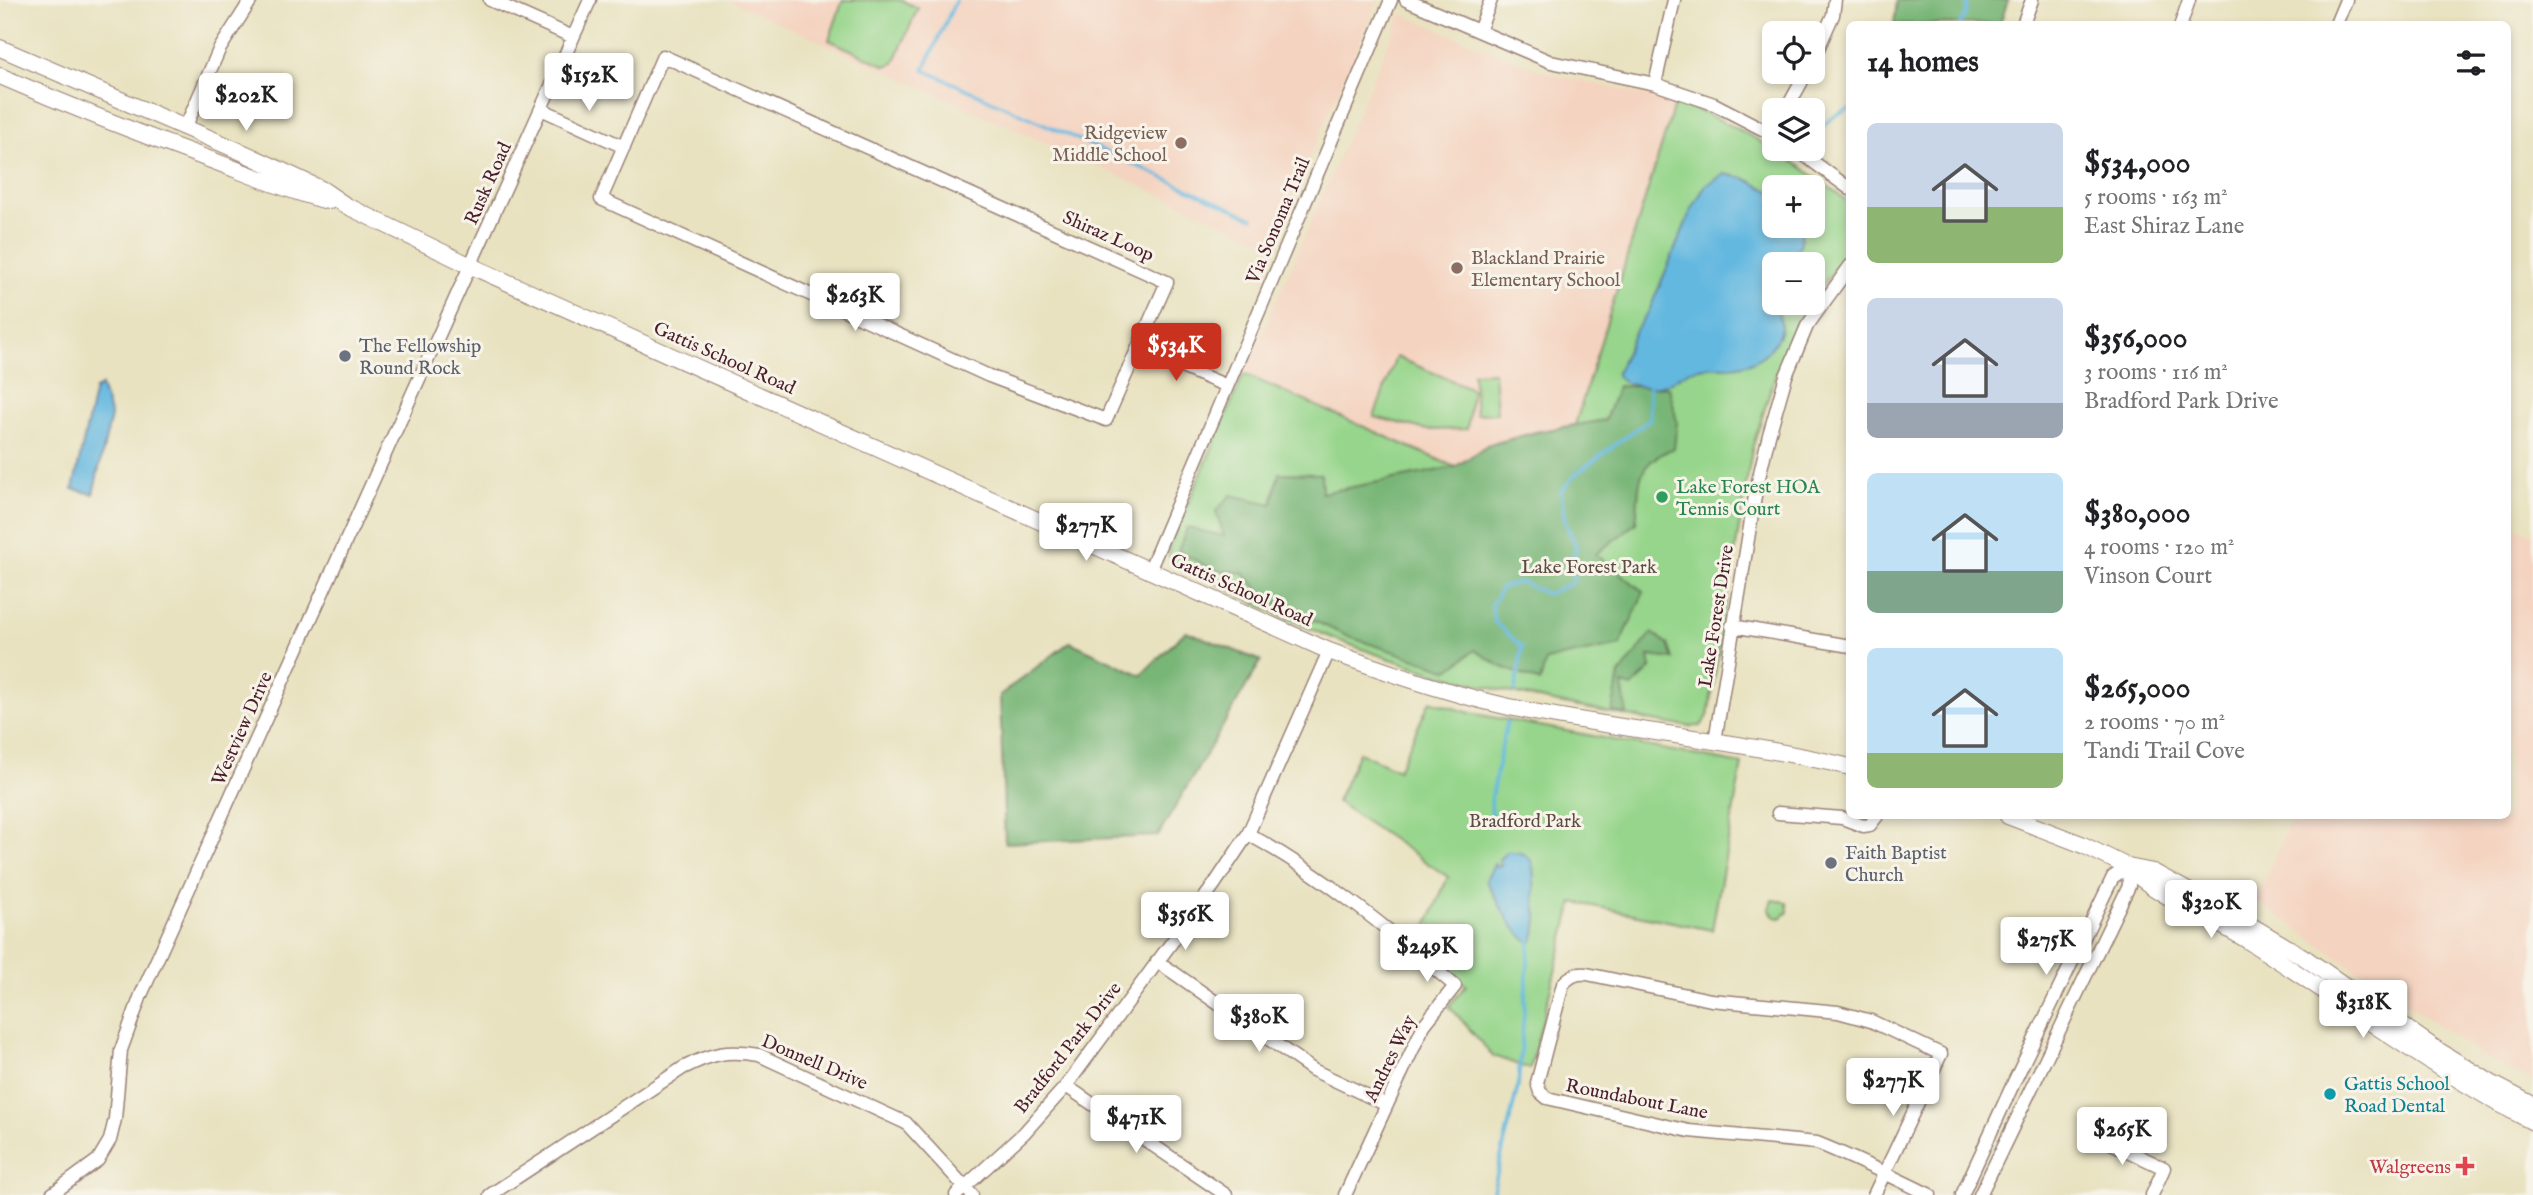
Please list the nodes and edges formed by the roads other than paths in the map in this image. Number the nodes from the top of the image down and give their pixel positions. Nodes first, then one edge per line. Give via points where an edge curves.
1 (251, 0) edge
2 (490, 0) edge
3 (590, 0) edge
4 (1391, 0) edge
5 (1406, 0) edge
6 (1491, 0) edge
7 (1674, 0) edge
8 (1835, 0) edge
9 (2032, 0) edge
10 (2189, 0) edge
11 (2346, 0) edge
12 (2024, 21) edge
13 (2182, 21) edge
14 (2338, 21) edge
15 (1479, 31) junction
16 (1825, 33) edge
17 (573, 37) junction
18 (0, 48) edge
19 (0, 76) edge
20 (1655, 84) junction
21 (541, 109) junction
22 (186, 126) junction
23 (1762, 127) edge
24 (624, 147) junction
25 (1812, 161) edge
26 (1846, 186) edge
27 (345, 205) junction
28 (471, 266) junction
29 (1846, 272) edge
30 (1139, 349) junction
31 (1227, 386) junction
32 (1149, 571) junction
33 (1732, 626) junction
34 (1846, 645) edge
35 (1329, 651) junction
36 (1715, 741) junction
37 (1846, 765) edge
38 (1778, 813) dead end
39 (1875, 819) edge
40 (2016, 819) edge
41 (1248, 834) junction
42 (2128, 867) junction
43 (1157, 961) junction
44 (2049, 1008) junction
45 (2066, 1019) junction
46 (2014, 1082) junction
47 (1066, 1086) junction
48 (2030, 1091) junction
49 (1387, 1104) junction
50 (2533, 1105) edge
51 (2533, 1122) edge
52 (2094, 1135) dead end
53 (1885, 1174) junction
54 (965, 1192) edge
55 (52, 1194) edge
56 (490, 1195) edge
57 (1226, 1195) edge
58 (1345, 1195) edge
59 (1874, 1195) edge
60 (1930, 1195) edge
61 (1962, 1195) edge
62 (1980, 1195) edge
63 (2152, 1195) edge

1 - 22 street via 219,50
2 - 17 street
3 - 17 street, Rusk Road
4 - 31 street, Via Sonoma Trail
5 - 15 street
6 - 15 street
7 - 20 street
8 - 16 street
9 - 12 street
10 - 13 street
11 - 14 street
15 - 20 street via 1551,62
17 - 21 street, Rusk Road
18 - 22 main road, Gattis School Road
19 - 27 main road, Gattis School Road via 192,153
20 - 23 street via 1714,104
21 - 24 street
21 - 28 street, Rusk Road
22 - 27 main road, Gattis School Road via 323,190
24 - 30 street, Shiraz Loop via 601,199 1017,387 1106,419
24 - 30 street, Shiraz Loop via 663,56 1167,282
25 - 26 street
27 - 28 main road, Gattis School Road
28 - 32 main road, Gattis School Road
28 - 55 street, Westview Drive via 141,995 121,1050 110,1140 98,1160
29 - 33 street, Lake Forest Drive via 1807,326 1786,376 1756,490
30 - 31 street
31 - 32 street, Via Sonoma Trail
32 - 35 main road, Gattis School Road
33 - 34 street
33 - 36 street, Lake Forest Drive
35 - 36 main road, Gattis School Road via 1427,685 1532,712
35 - 41 street, Bradford Park Drive
36 - 37 main road, Gattis School Road
38 - 39 street via 1842,818 1863,826
40 - 42 main road
41 - 43 street, Bradford Park Drive
41 - 49 street, Andres Way via 1386,926 1455,986 1423,1025
42 - 44 street via 2113,877
42 - 45 street via 2129,886
42 - 50 main road via 2153,872 2272,938 2436,1048
42 - 51 main road via 2147,885 2243,937 2441,1070
43 - 47 street, Bradford Park Drive
43 - 49 street via 1314,1070
44 - 45 street
44 - 46 street
45 - 48 street
46 - 48 street
46 - 61 street
47 - 54 street, Bradford Park Drive
47 - 57 street
48 - 62 street
49 - 58 street, Andres Way
52 - 63 street via 2164,1168
53 - 53 street, Roundabout Lane via 1941,1054 1871,1021 1838,1012 1711,1000 1579,973 1563,984 1537,1083 1547,1098 1689,1130 1817,1143
53 - 59 street
53 - 60 street, Roundabout Lane
54 - 56 street, Donnell Drive via 914,1130 898,1118 760,1055 738,1052 702,1058 683,1068

